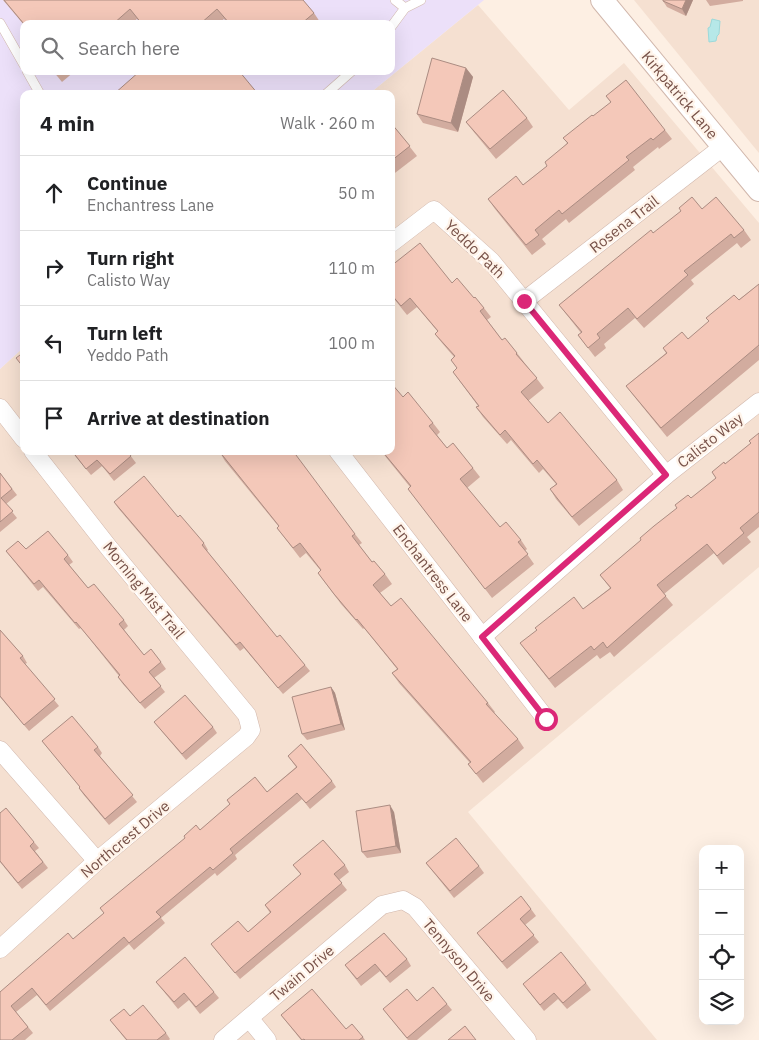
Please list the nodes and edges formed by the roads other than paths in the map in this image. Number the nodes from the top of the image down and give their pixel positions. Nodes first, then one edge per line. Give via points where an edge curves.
1 (395, 0) edge
2 (420, 0) edge
3 (602, 0) edge
4 (405, 8) junction
5 (395, 22) edge
6 (0, 23) edge
7 (20, 58) edge
8 (30, 75) edge
9 (347, 75) edge
10 (38, 90) edge
11 (331, 90) edge
12 (724, 146) junction
13 (759, 190) edge
14 (395, 240) edge
15 (524, 301) junction
16 (759, 402) edge
17 (0, 408) edge
18 (20, 434) edge
19 (37, 455) edge
20 (341, 455) edge
21 (666, 475) junction
22 (482, 637) junction
23 (546, 719) dead end
24 (251, 730) joint
25 (0, 750) edge
26 (98, 862) junction
27 (382, 905) joint
28 (0, 949) edge
29 (248, 1018) junction
30 (223, 1040) edge
31 (267, 1040) edge
32 (527, 1040) edge

1 - 4 lane
2 - 4 lane
3 - 12 street, Kirkpatrick Lane
4 - 5 lane
6 - 7 lane
8 - 10 lane
9 - 11 lane
12 - 13 street, Kirkpatrick Lane
12 - 15 street, Rosena Trail
14 - 15 street, Yeddo Path via 434,210 492,261
15 - 21 street, Yeddo Path
16 - 21 street, Calisto Way
17 - 18 street
19 - 24 street, Morning Mist Trail via 247,715
20 - 22 street, Enchantress Lane
21 - 22 street, Calisto Way
22 - 23 street, Enchantress Lane
24 - 26 street, Northcrest Drive
25 - 26 street
26 - 28 street, Northcrest Drive
27 - 29 street, Twain Drive
27 - 32 street, Tennyson Drive via 403,900 415,907
29 - 30 street, Twain Drive
29 - 31 street

